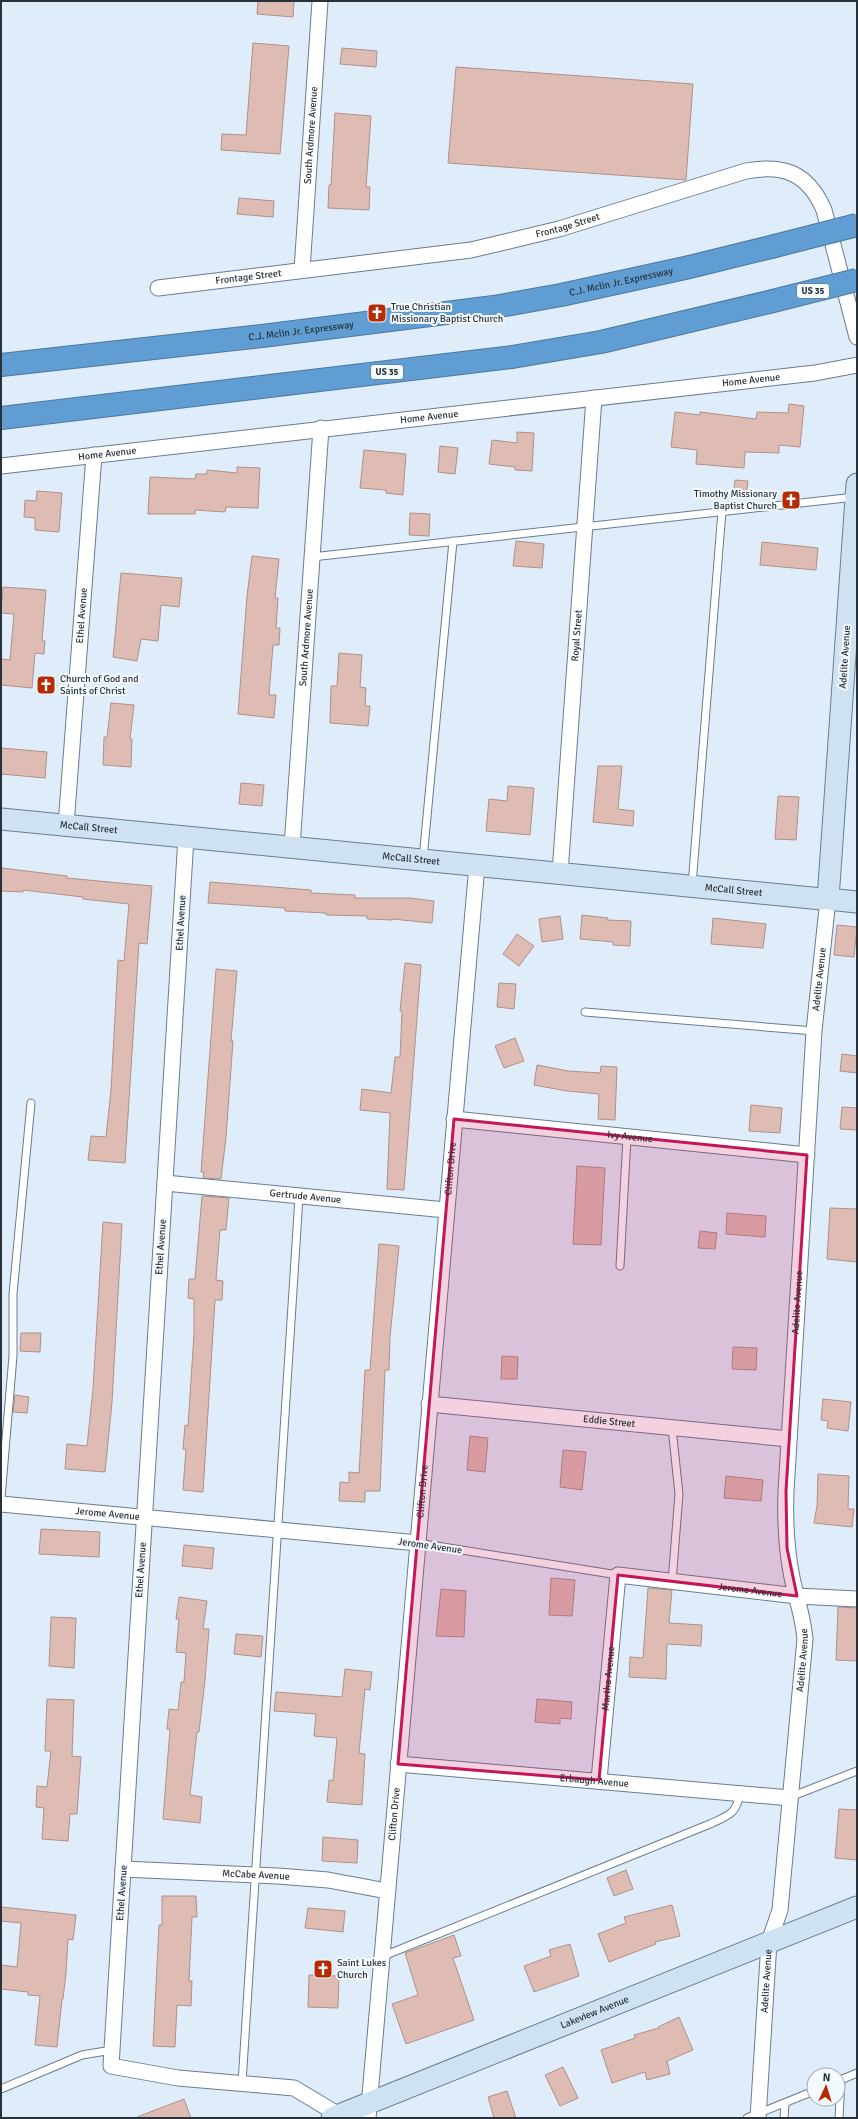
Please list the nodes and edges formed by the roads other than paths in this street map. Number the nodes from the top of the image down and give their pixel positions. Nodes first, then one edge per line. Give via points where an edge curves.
1 (320, 1) edge
2 (857, 225) edge
3 (302, 270) junction
4 (857, 280) edge
5 (158, 288) dead end
6 (857, 337) edge
7 (1, 364) edge
8 (857, 365) edge
9 (594, 398) junction
10 (1, 418) edge
11 (321, 428) junction
12 (94, 455) junction
13 (1, 466) edge
14 (857, 490) edge
15 (722, 511) junction
16 (584, 526) junction
17 (453, 541) junction
18 (312, 557) junction
19 (1, 819) edge
20 (66, 825) junction
21 (186, 837) junction
22 (292, 847) junction
23 (423, 860) junction
24 (477, 865) junction
25 (560, 873) junction
26 (692, 886) junction
27 (825, 899) junction
28 (857, 902) edge
29 (586, 1012) dead end
30 (814, 1031) junction
31 (31, 1103) dead end
32 (454, 1119) junction
33 (627, 1137) junction
34 (807, 1155) junction
35 (165, 1183) junction
36 (299, 1197) junction
37 (446, 1210) junction
38 (620, 1266) dead end
39 (429, 1404) junction
40 (672, 1428) junction
41 (789, 1440) junction
42 (1, 1498) edge
43 (1, 1504) edge
44 (145, 1517) junction
45 (276, 1530) junction
46 (418, 1543) junction
47 (618, 1576) junction
48 (672, 1582) junction
49 (797, 1596) junction
50 (857, 1599) edge
51 (398, 1764) junction
52 (857, 1771) edge
53 (599, 1780) junction
54 (740, 1793) junction
55 (790, 1798) junction
56 (123, 1869) junction
57 (254, 1874) junction
58 (387, 1891) junction
59 (857, 1907) edge
60 (769, 1942) junction
61 (381, 1956) junction
62 (112, 2050) junction
63 (857, 2073) edge
64 (846, 2078) edge
65 (242, 2083) junction
66 (1, 2090) edge
67 (806, 2094) edge
68 (785, 2103) junction
69 (839, 2107) edge
70 (369, 2110) edge
71 (335, 2116) edge
72 (755, 2116) edge
73 (784, 2118) edge
74 (839, 2118) edge

1 - 3 street, South Ardmore Avenue
2 - 7 highway, C.J. Mclin Jr. Expressway, bridge via 654,275 494,307 262,336
3 - 5 street, Frontage Street
3 - 6 street, Frontage Street via 412,258 509,242 746,171 765,167 782,169 806,182 818,194
4 - 10 highway, US 35, bridge via 601,342 512,357
8 - 9 street, Home Avenue via 815,374
9 - 11 street, Home Avenue
9 - 16 street, Royal Street
11 - 12 street, Home Avenue
11 - 18 street, South Ardmore Avenue
12 - 13 street, Home Avenue
12 - 20 street, Ethel Avenue
14 - 15 lane
14 - 27 street, Adelite Avenue
15 - 16 lane
15 - 26 lane
16 - 17 lane
16 - 25 street, Royal Street
17 - 18 lane
17 - 23 lane
18 - 22 street, South Ardmore Avenue
19 - 20 street, McCall Street
20 - 21 street, McCall Street
21 - 22 street, McCall Street
21 - 35 street, Ethel Avenue
22 - 23 street, McCall Street
23 - 24 street, McCall Street
24 - 25 street, McCall Street
24 - 32 street, Clifton Drive
25 - 26 street, McCall Street
26 - 27 street, McCall Street
27 - 28 street, McCall Street
27 - 30 street, Adelite Avenue
29 - 30 lane
30 - 34 street, Adelite Avenue
31 - 42 lane via 13,1294 13,1356
32 - 33 street, Ivy Avenue
32 - 37 street, Clifton Drive
33 - 34 street, Ivy Avenue
33 - 38 lane
34 - 41 street, Adelite Avenue
35 - 36 street, Gertrude Avenue
35 - 44 street, Ethel Avenue
36 - 37 street, Gertrude Avenue
36 - 45 lane
37 - 39 street, Clifton Drive
39 - 40 street, Eddie Street
39 - 46 street, Clifton Drive
40 - 41 street, Eddie Street
40 - 48 lane via 679,1494
41 - 49 street, Adelite Avenue via 785,1522 787,1548
43 - 44 street, Jerome Avenue
44 - 45 street, Jerome Avenue
44 - 56 street, Ethel Avenue
45 - 46 street, Jerome Avenue
45 - 57 lane
46 - 47 lane, Jerome Avenue
46 - 51 street, Clifton Drive
47 - 48 street, Jerome Avenue
47 - 53 street, Martha Avenue
48 - 49 street, Jerome Avenue
49 - 50 street, Jerome Avenue
49 - 55 street, Adelite Avenue via 803,1615 805,1639
51 - 53 street, Erbaugh Avenue
51 - 58 street, Clifton Drive
52 - 55 lane
53 - 54 street, Erbaugh Avenue
54 - 55 street, Erbaugh Avenue
54 - 61 lane via 737,1808 732,1814 710,1824
55 - 60 street, Adelite Avenue via 780,1910
56 - 57 street, McCabe Avenue
56 - 62 street, Ethel Avenue
57 - 58 street, McCabe Avenue via 328,1880
57 - 65 lane
58 - 61 street, Clifton Drive
59 - 60 street, Lakeview Avenue
60 - 70 street, Lakeview Avenue
60 - 72 street, Adelite Avenue
61 - 70 street, Clifton Drive
62 - 65 street, Ethel Avenue via 111,2066 178,2078
62 - 66 lane via 82,2055
63 - 64 lane
65 - 71 street, Ethel Avenue via 294,2088
67 - 68 lane
68 - 72 lane
68 - 73 lane
69 - 74 lane
70 - 71 street, Lakeview Avenue

